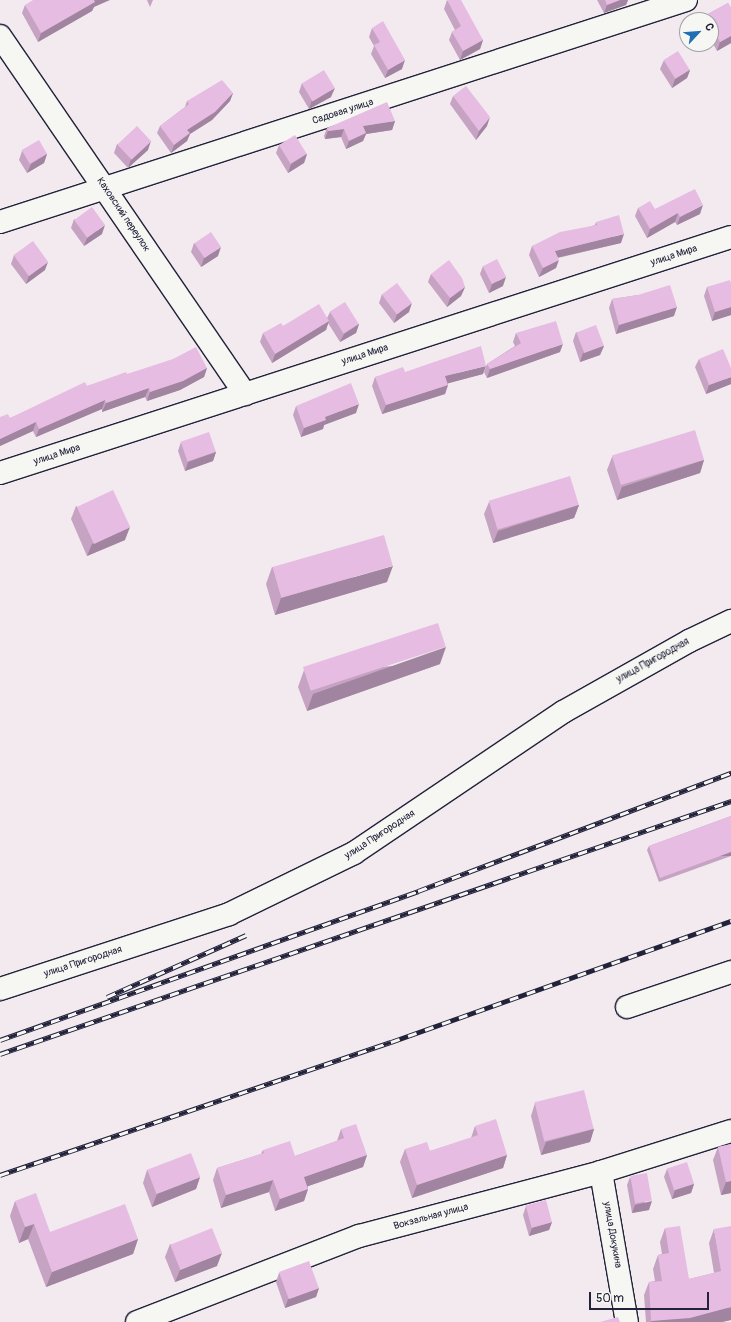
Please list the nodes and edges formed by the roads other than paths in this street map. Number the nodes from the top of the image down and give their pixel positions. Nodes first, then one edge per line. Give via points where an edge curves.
1 (686, 0) edge
2 (0, 36) edge
3 (105, 189) junction
4 (0, 222) edge
5 (731, 237) edge
6 (245, 394) junction
7 (0, 473) edge
8 (731, 621) edge
9 (731, 972) edge
10 (0, 989) edge
11 (627, 1007) dead end
12 (731, 1131) edge
13 (601, 1172) junction
14 (137, 1322) edge
15 (627, 1322) edge

1 - 3 street, Садовая улица
2 - 3 street, Каховский переулок
3 - 4 street, Садовая улица
3 - 6 street, Каховский переулок
5 - 6 street, улица Мира
6 - 7 street, улица Мира
8 - 10 street, улица Пригородная via 689,641 563,712 354,853 229,914
9 - 11 street
12 - 13 street, Вокзальная улица
13 - 14 street, Вокзальная улица via 359,1236
13 - 15 street, улица Докукина

